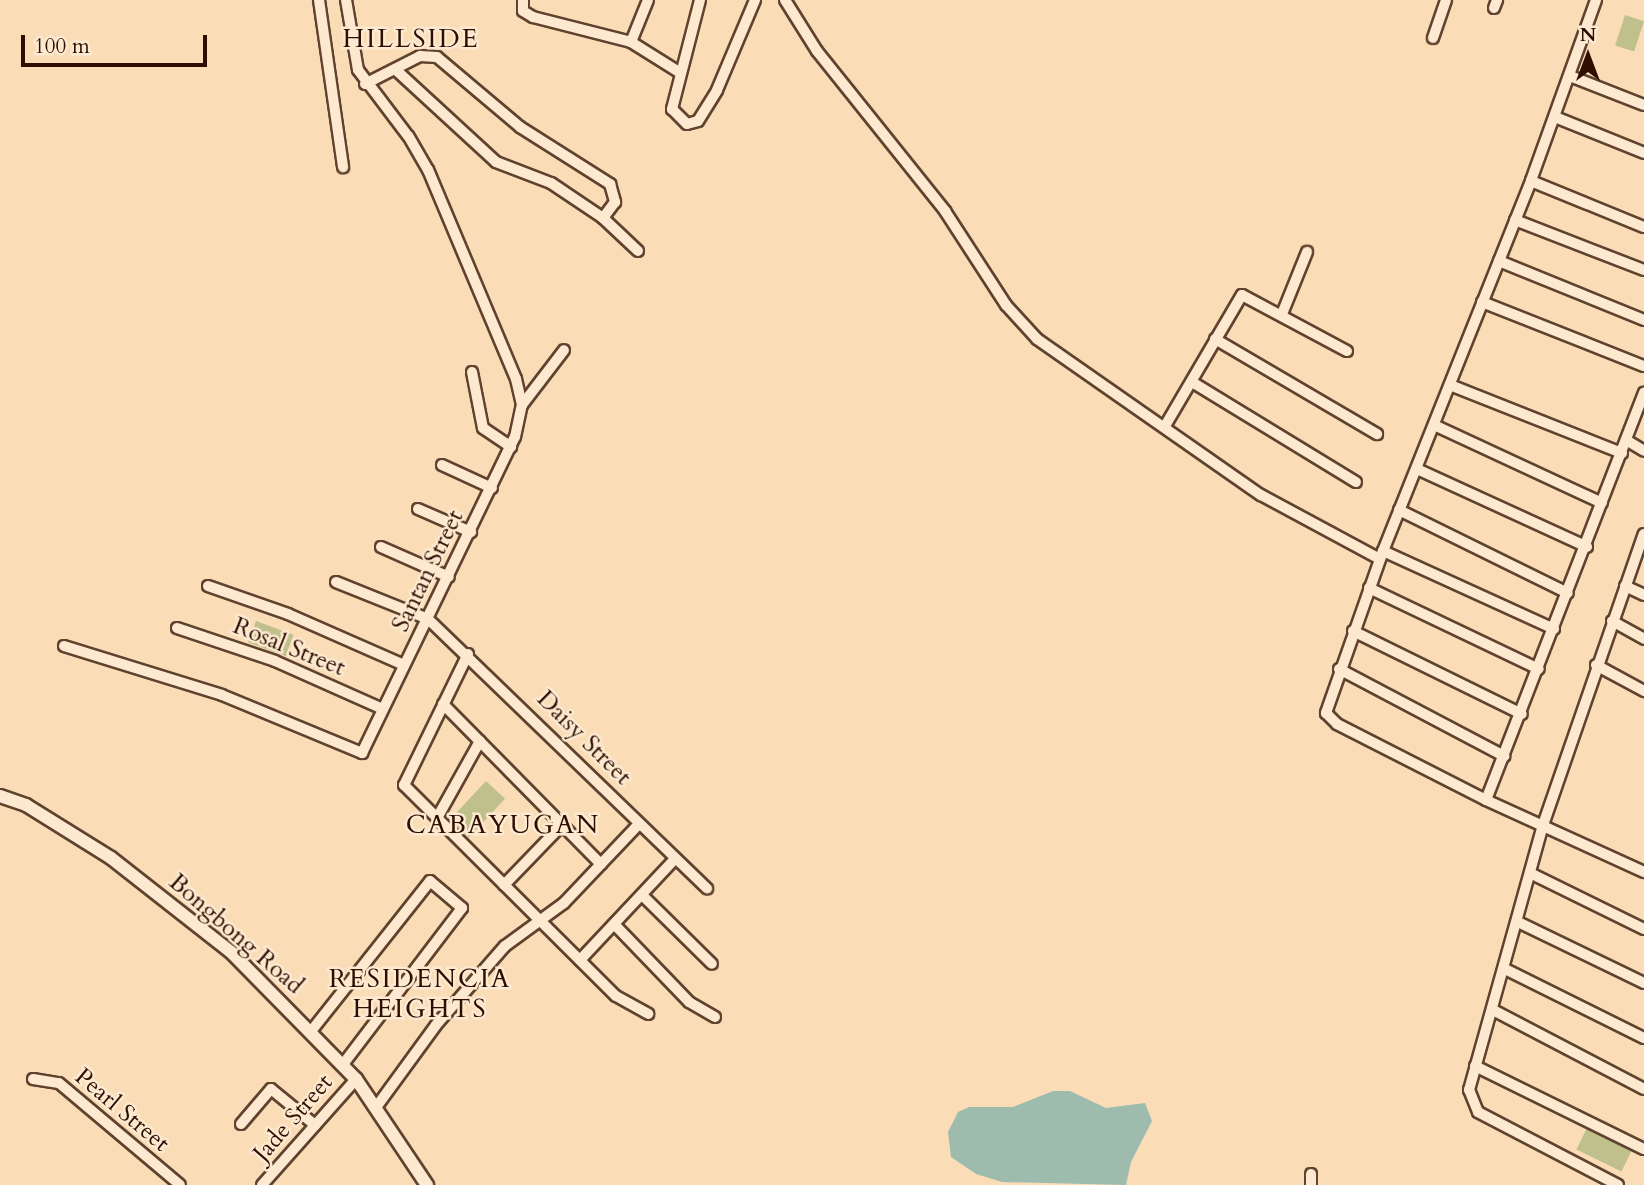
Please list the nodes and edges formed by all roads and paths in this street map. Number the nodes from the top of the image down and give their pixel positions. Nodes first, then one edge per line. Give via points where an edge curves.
1 (319, 0) edge
2 (346, 0) edge
3 (523, 0) edge
4 (648, 0) edge
5 (700, 0) edge
6 (755, 0) edge
7 (785, 0) edge
8 (1446, 0) edge
9 (1596, 0) edge
10 (1433, 37) dead end
11 (631, 42) junction
12 (396, 70) junction
13 (679, 72) junction
14 (1570, 76) junction
15 (365, 84) junction
16 (1644, 105) edge
17 (1555, 117) junction
18 (1644, 153) edge
19 (343, 167) dead end
20 (1531, 181) junction
21 (603, 218) junction
22 (1515, 220) junction
23 (1644, 227) edge
24 (638, 251) dead end
25 (1307, 253) dead end
26 (1499, 261) junction
27 (1644, 270) edge
28 (1482, 302) junction
29 (1282, 314) junction
30 (1644, 320) edge
31 (1215, 338) junction
32 (564, 350) dead end
33 (1347, 351) dead end
34 (1644, 366) edge
35 (472, 372) dead end
36 (1192, 382) junction
37 (1450, 385) junction
38 (1644, 393) edge
39 (523, 405) junction
40 (1434, 425) junction
41 (1165, 426) junction
42 (1377, 434) dead end
43 (1626, 440) junction
44 (511, 447) junction
45 (1644, 451) edge
46 (1622, 453) junction
47 (442, 465) dead end
48 (1417, 469) junction
49 (1356, 482) dead end
50 (492, 488) junction
51 (1602, 503) junction
52 (418, 509) dead end
53 (1399, 510) junction
54 (471, 532) junction
55 (1644, 534) edge
56 (382, 547) dead end
57 (1587, 547) junction
58 (1381, 555) junction
59 (449, 577) junction
60 (336, 582) dead end
61 (208, 586) dead end
62 (1625, 586) junction
63 (1369, 588) junction
64 (1568, 593) junction
65 (1644, 596) edge
66 (428, 619) junction
67 (1612, 621) junction
68 (177, 628) dead end
69 (1554, 629) junction
70 (1353, 631) junction
71 (1644, 639) edge
72 (64, 646) dead end
73 (468, 654) junction
74 (404, 665) junction
75 (1596, 665) junction
76 (1339, 669) junction
77 (1539, 669) junction
78 (1644, 691) edge
79 (443, 704) junction
80 (383, 709) junction
81 (1521, 714) junction
82 (480, 741) junction
83 (1504, 756) junction
84 (0, 796) edge
85 (1486, 800) junction
86 (437, 818) junction
87 (639, 824) junction
88 (562, 825) junction
89 (1543, 825) junction
90 (675, 859) junction
91 (601, 864) junction
92 (1644, 872) edge
93 (1530, 873) junction
94 (504, 885) junction
95 (707, 888) dead end
96 (642, 895) junction
97 (541, 922) junction
98 (1518, 922) junction
99 (614, 924) junction
100 (1644, 929) edge
101 (580, 960) junction
102 (712, 964) dead end
103 (1506, 969) junction
104 (1644, 983) edge
105 (1493, 1010) junction
106 (648, 1014) dead end
107 (715, 1017) dead end
108 (312, 1030) junction
109 (1644, 1038) edge
110 (343, 1064) junction
111 (1475, 1066) junction
112 (33, 1079) dead end
113 (356, 1079) junction
114 (1644, 1089) edge
115 (377, 1106) junction
116 (241, 1124) dead end
117 (316, 1125) junction
118 (1644, 1149) edge
119 (180, 1185) edge
120 (262, 1185) edge
121 (427, 1185) edge
122 (1618, 1185) edge

1 - 19 street
2 - 15 street via 353,55
3 - 11 street via 523,11 533,17
4 - 11 street
5 - 13 street
6 - 13 street via 717,90 694,124 673,114
7 - 41 street via 817,51 945,211 1020,322 1055,353
8 - 10 street
9 - 14 street
11 - 13 street
12 - 15 street
12 - 21 street via 496,163 543,178
12 - 21 street via 420,56 437,57 520,127 610,184 615,202
14 - 16 street
14 - 17 street
15 - 39 street via 408,136 446,207
17 - 18 street
17 - 20 street
20 - 22 street
20 - 23 street
21 - 24 street
22 - 26 street
22 - 27 street
25 - 29 street
26 - 28 street
26 - 30 street
28 - 34 street
28 - 37 street
29 - 31 street via 1242,295
29 - 33 street
31 - 36 street
31 - 42 street
32 - 39 street
35 - 44 street via 483,428
36 - 41 street
36 - 49 street
37 - 40 street
37 - 46 street
38 - 43 street
39 - 44 street, Santan Street
40 - 48 street
40 - 51 street
41 - 58 street via 1261,495
43 - 45 street
43 - 46 street
44 - 50 street, Santan Street
46 - 51 street
47 - 50 street
48 - 53 street
48 - 57 street
50 - 54 street, Santan Street
51 - 57 street
52 - 54 street
53 - 58 street
53 - 64 street
54 - 59 street, Santan Street
55 - 62 street
56 - 59 street
57 - 64 street
58 - 63 street
58 - 69 street
59 - 66 street, Santan Street
60 - 66 street, Daisy Street
61 - 74 street via 288,614
62 - 65 street
62 - 67 street
63 - 70 street
63 - 77 street
64 - 69 street
66 - 73 street, Daisy Street
66 - 74 street, Santan Street
67 - 71 street
67 - 75 street
68 - 80 street, Rosal Street via 275,661
69 - 77 street
70 - 76 street
70 - 81 street
72 - 80 street, Santan Street via 222,695 362,753
73 - 79 street
73 - 87 street, Daisy Street
74 - 80 street, Santan Street
75 - 78 street
75 - 89 street
76 - 83 street
76 - 85 street via 1326,706 1329,718
77 - 81 street
79 - 82 street
79 - 86 street via 404,785
81 - 83 street
82 - 86 street
82 - 88 street
83 - 85 street
84 - 108 street, Bongbong Road via 26,805 173,902
85 - 89 street
86 - 94 street
87 - 90 street, Daisy Street
87 - 91 street
88 - 91 street
88 - 94 street
89 - 92 street
89 - 93 street
90 - 95 street, Daisy Street
90 - 96 street
91 - 97 street
93 - 98 street
93 - 100 street
94 - 97 street
96 - 99 street
96 - 102 street
97 - 101 street
97 - 115 street via 505,946 455,1002
98 - 103 street
98 - 104 street
99 - 101 street
99 - 107 street via 689,1002
101 - 106 street via 617,996
103 - 105 street
103 - 109 street
105 - 111 street
105 - 114 street
108 - 110 street, Bongbong Road
108 - 110 street via 430,881 462,908
110 - 113 street, Bongbong Road
111 - 118 street
111 - 122 street via 1469,1098 1478,1111
112 - 119 street, Pearl Street via 59,1083
113 - 115 street, Bongbong Road
113 - 117 street, Jade Street
115 - 121 street, Bongbong Road
116 - 117 street via 271,1090
117 - 120 street, Jade Street

